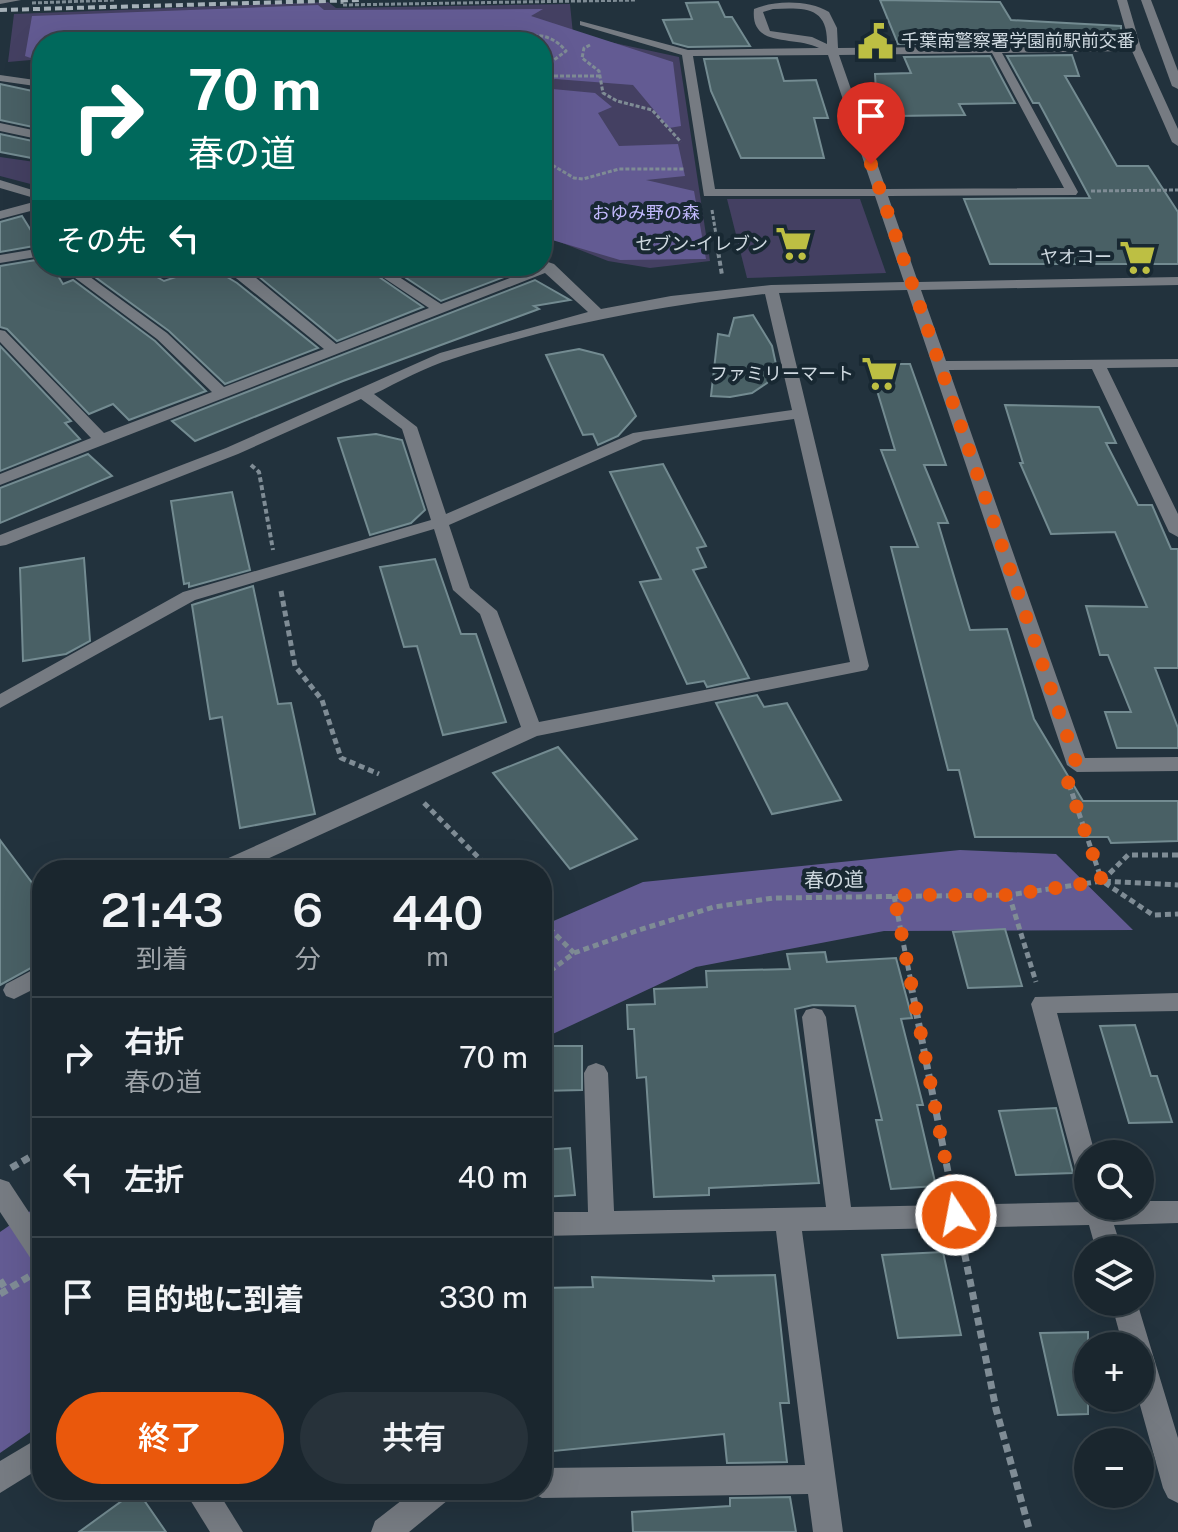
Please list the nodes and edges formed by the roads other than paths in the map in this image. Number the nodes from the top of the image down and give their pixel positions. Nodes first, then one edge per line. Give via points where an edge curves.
1 (16, 0) edge
2 (1122, 0) edge
3 (1146, 0) edge
4 (0, 1) edge
5 (584, 23) dead end
6 (1136, 48) junction
7 (995, 49) junction
8 (1164, 49) junction
9 (1178, 49) edge
10 (832, 51) junction
11 (687, 53) junction
12 (0, 78) edge
13 (32, 83) edge
14 (1178, 86) edge
15 (0, 127) edge
16 (32, 134) edge
17 (1178, 142) edge
18 (0, 184) edge
19 (880, 192) junction
20 (32, 194) edge
21 (32, 207) edge
22 (0, 215) edge
23 (32, 254) edge
24 (0, 259) edge
25 (552, 271) edge
26 (80, 276) edge
27 (245, 276) edge
28 (388, 276) edge
29 (520, 276) edge
30 (1178, 281) edge
31 (913, 286) junction
32 (771, 289) junction
33 (441, 310) junction
34 (598, 314) junction
35 (0, 334) edge
36 (334, 350) junction
37 (1097, 363) junction
38 (1178, 363) edge
39 (940, 366) junction
40 (222, 393) junction
41 (363, 393) junction
42 (799, 414) junction
43 (101, 439) junction
44 (0, 480) edge
45 (441, 522) junction
46 (1178, 532) edge
47 (0, 541) edge
48 (0, 702) edge
49 (532, 730) junction
50 (1178, 764) edge
51 (246, 860) edge
52 (32, 980) edge
53 (14, 990) dead end
54 (1178, 1002) edge
55 (814, 1017) dead end
56 (596, 1073) dead end
57 (1079, 1140) edge
58 (0, 1190) edge
59 (1074, 1210) edge
60 (1154, 1211) edge
61 (1178, 1212) edge
62 (787, 1218) junction
63 (840, 1219) junction
64 (601, 1220) junction
65 (552, 1223) edge
66 (32, 1239) edge
67 (1154, 1402) edge
68 (32, 1457) edge
69 (1176, 1474) edge
70 (0, 1478) edge
71 (821, 1479) junction
72 (552, 1483) edge
73 (206, 1500) edge
74 (426, 1500) edge
75 (228, 1532) edge
76 (386, 1532) edge
77 (828, 1532) edge

1 - 4 street
2 - 6 street
3 - 8 street
5 - 11 street
6 - 7 street
6 - 17 street
7 - 10 street
7 - 19 street via 1072,192
8 - 9 street
8 - 14 street
10 - 10 street via 812,40 767,34 758,11 782,6 824,11 834,35
10 - 11 street
10 - 19 street
11 - 19 street via 709,193
12 - 13 street
15 - 16 street
18 - 20 street
19 - 31 street
21 - 22 street
23 - 24 street
25 - 34 street
26 - 40 street via 162,336
27 - 36 street
28 - 33 street
29 - 33 street
30 - 31 street
31 - 32 street
31 - 39 street
32 - 34 street
32 - 42 street
33 - 36 street
34 - 41 street via 445,356
35 - 43 street
36 - 40 street
37 - 38 street
37 - 39 street
37 - 46 street
39 - 50 street via 1077,765
40 - 43 street
41 - 45 street via 409,427
41 - 47 street via 232,451
42 - 45 street via 639,436
42 - 49 street via 860,666
43 - 44 street
45 - 48 street via 189,596
45 - 49 street via 462,590 488,611
49 - 51 street
52 - 53 street
54 - 57 street via 1043,1004
55 - 63 street
56 - 64 street
58 - 66 street
59 - 63 street
60 - 61 street
62 - 63 street
62 - 64 street
62 - 71 street
64 - 65 street
67 - 69 street
68 - 70 street
71 - 72 street
71 - 77 street
73 - 75 street
74 - 76 street

